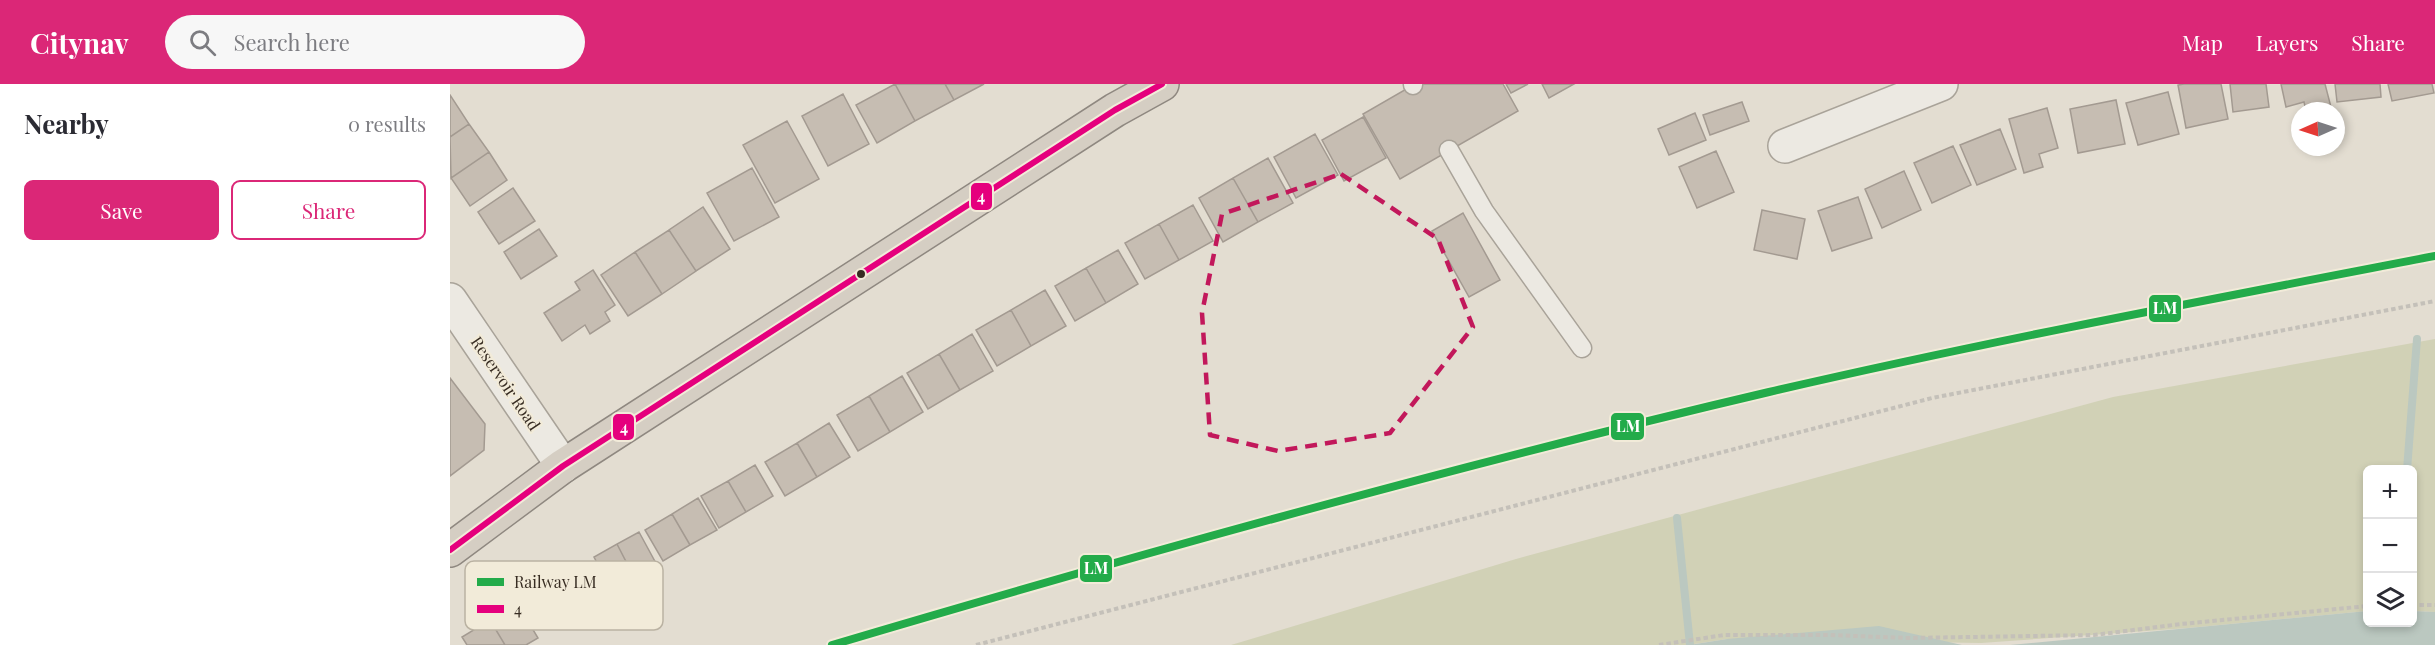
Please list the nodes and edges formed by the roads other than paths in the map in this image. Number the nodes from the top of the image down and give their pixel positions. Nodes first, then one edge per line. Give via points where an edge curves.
1 (1162, 84) edge
2 (1941, 84) edge
3 (1785, 146) dead end
4 (1449, 150) dead end
5 (450, 300) edge
6 (1582, 348) dead end
7 (563, 466) junction
8 (450, 550) edge

1 - 7 highway via 1114,110
2 - 3 street
4 - 6 lane via 1484,211
5 - 7 street, Reservoir Road
7 - 8 highway

